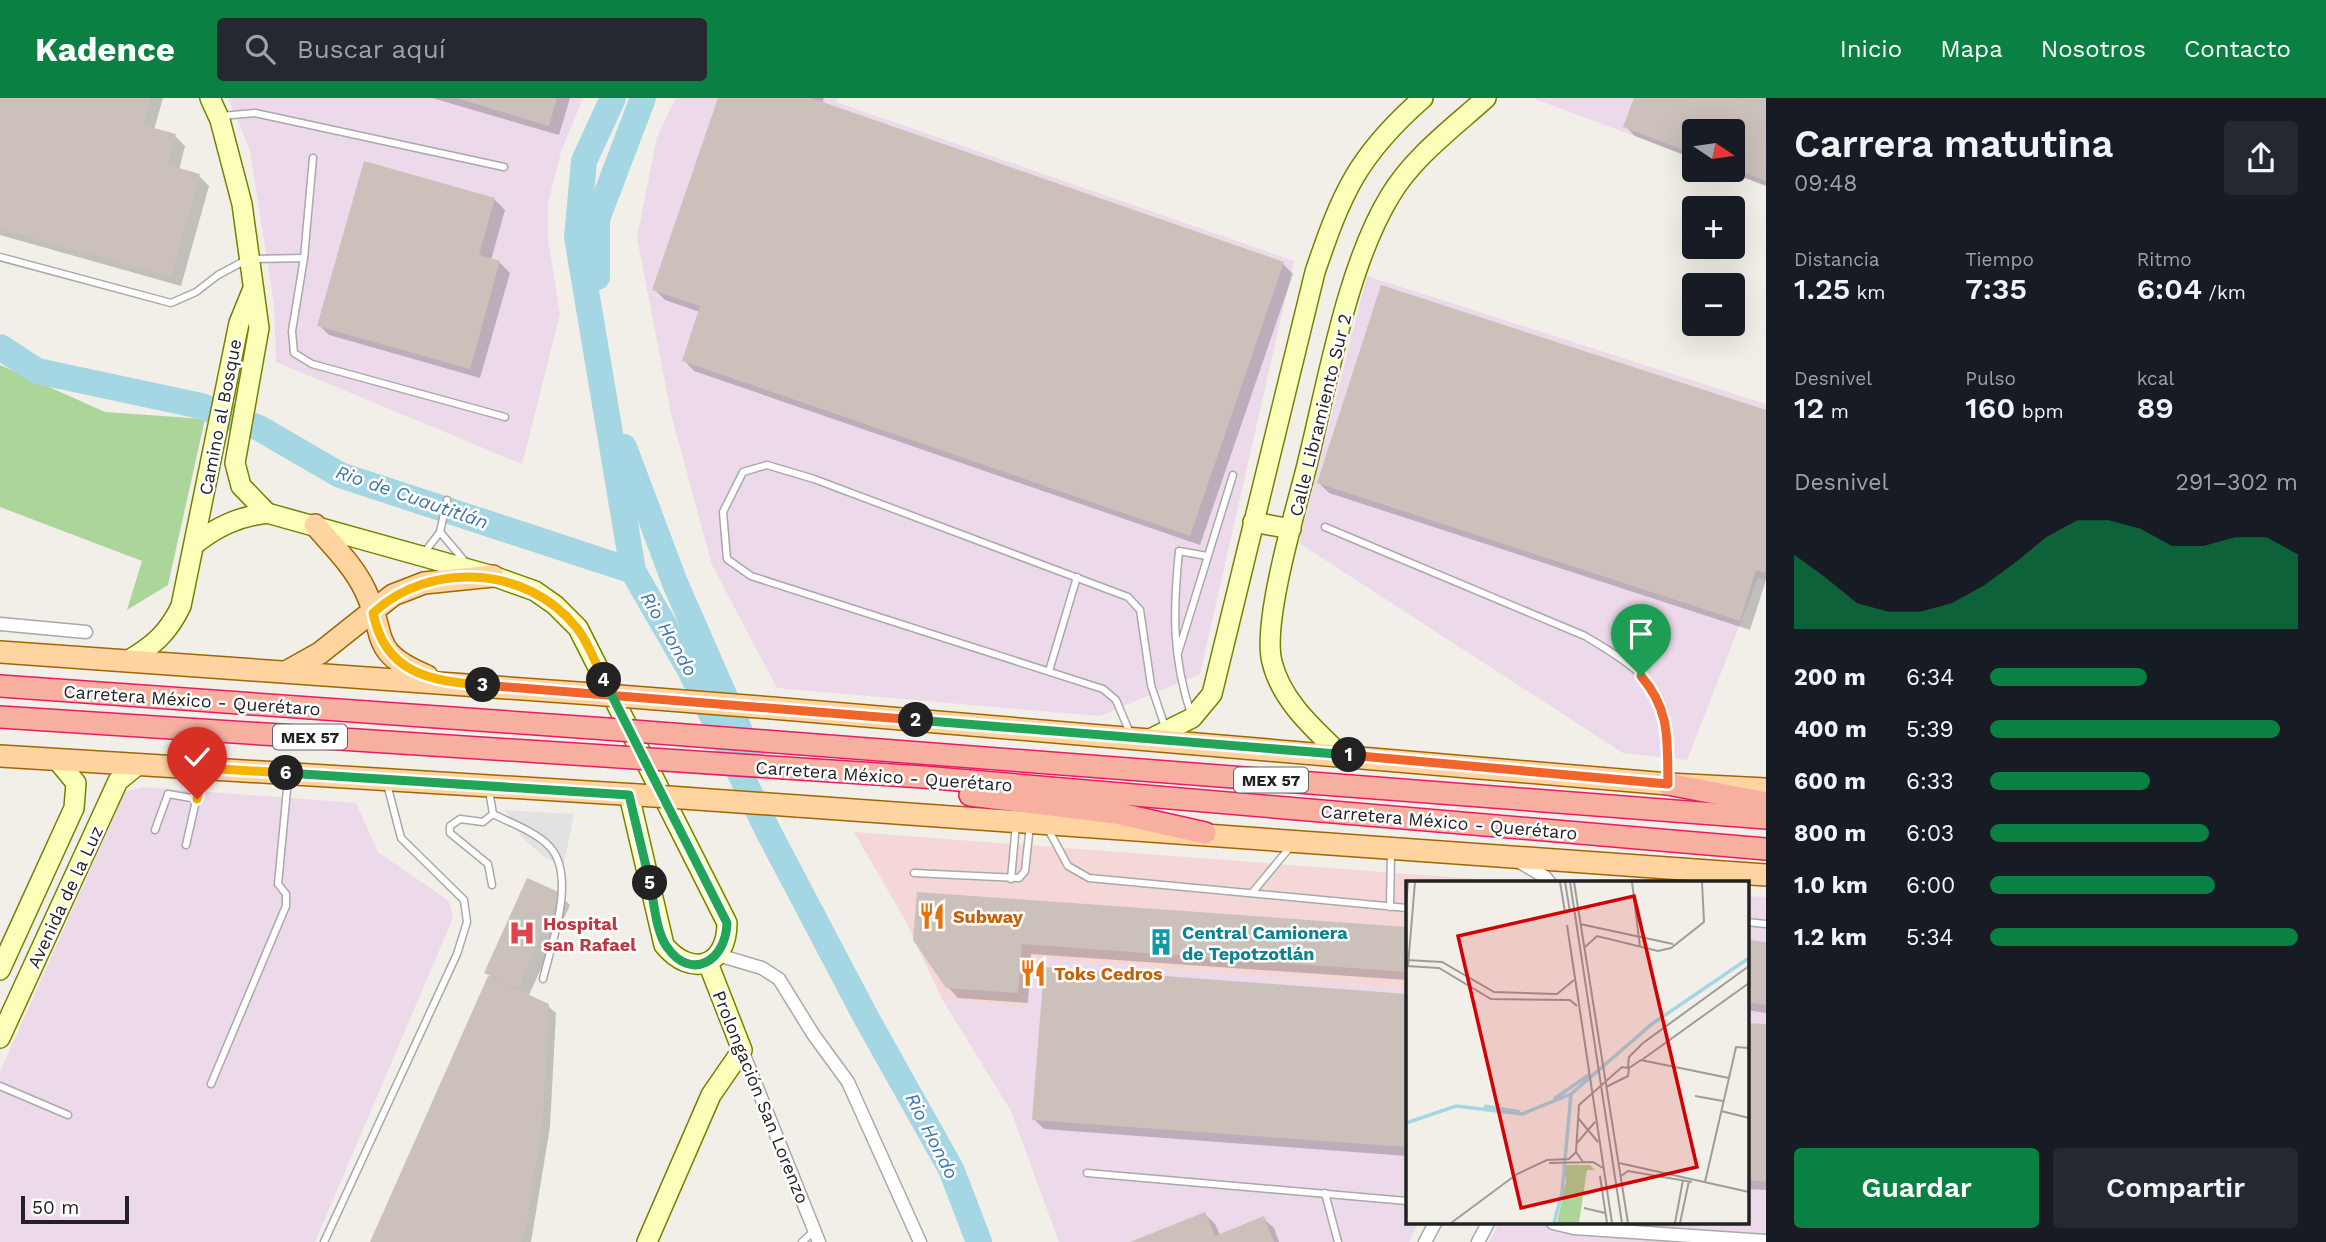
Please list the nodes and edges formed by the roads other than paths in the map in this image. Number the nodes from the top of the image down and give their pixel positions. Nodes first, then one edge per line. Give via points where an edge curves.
1 (1423, 98) edge
2 (1486, 98) edge
3 (214, 107) edge
4 (313, 159) dead end
5 (504, 167) dead end
6 (0, 257) edge
7 (304, 258) junction
8 (248, 259) junction
9 (253, 291) junction
10 (505, 417) dead end
11 (1233, 475) dead end
12 (447, 500) dead end
13 (267, 513) junction
14 (1253, 522) junction
15 (315, 525) junction
16 (1325, 527) dead end
17 (1291, 529) junction
18 (440, 532) junction
19 (195, 544) junction
20 (422, 556) junction
21 (1207, 556) junction
22 (484, 574) junction
23 (1077, 578) junction
24 (373, 613) junction
25 (0, 624) edge
26 (86, 632) dead end
27 (0, 640) edge
28 (0, 652) edge
29 (27, 654) junction
30 (1177, 658) junction
31 (129, 660) junction
32 (1049, 671) junction
33 (286, 672) junction
34 (442, 682) junction
35 (0, 686) edge
36 (0, 717) edge
37 (1192, 718) junction
38 (1149, 736) junction
39 (1340, 754) junction
40 (0, 756) edge
41 (57, 760) junction
42 (139, 764) junction
43 (204, 768) junction
44 (289, 773) junction
45 (923, 777) junction
46 (386, 779) junction
47 (1668, 784) junction
48 (488, 785) junction
49 (1766, 789) edge
50 (629, 795) junction
51 (197, 799) junction
52 (1766, 803) edge
53 (493, 814) junction
54 (1766, 818) edge
55 (1030, 823) junction
56 (155, 830) dead end
57 (1205, 834) junction
58 (1297, 840) junction
59 (186, 845) dead end
60 (1391, 847) junction
61 (1766, 849) edge
62 (1509, 855) junction
63 (914, 873) dead end
64 (1766, 875) edge
65 (1666, 876) edge
66 (1011, 879) junction
67 (1548, 881) edge
68 (492, 885) dead end
69 (1252, 893) junction
70 (1390, 907) junction
71 (1406, 908) edge
72 (1748, 922) edge
73 (1766, 924) edge
74 (713, 959) junction
75 (0, 970) edge
76 (543, 979) dead end
77 (0, 1038) edge
78 (742, 1050) junction
79 (211, 1084) dead end
80 (0, 1086) edge
81 (68, 1115) dead end
82 (1087, 1173) dead end
83 (1325, 1193) junction
84 (1406, 1200) edge
85 (1434, 1224) edge
86 (1487, 1224) edge
87 (1557, 1224) edge
88 (817, 1236) edge
89 (1766, 1241) edge
90 (324, 1242) edge
91 (647, 1242) edge
92 (802, 1242) edge
93 (920, 1242) edge
94 (1338, 1242) edge
95 (1425, 1242) edge
96 (1478, 1242) edge

1 - 14 main road via 1363,159 1335,212 1315,272
2 - 17 main road, Calle Libramiento Sur 2 via 1420,158 1390,195 1370,237
3 - 5 lane
3 - 8 main road, Camino al Bosque via 242,204
4 - 7 lane
6 - 8 lane via 171,303
7 - 8 lane
7 - 10 lane via 292,331 294,353 312,364
8 - 9 main road, Camino al Bosque
9 - 13 main road, Camino al Bosque via 259,328 235,463 241,486
9 - 19 main road, Camino al Bosque via 239,323 227,375
11 - 21 lane
12 - 18 lane
13 - 15 main road
13 - 19 main road via 219,526
14 - 17 main road
14 - 37 main road via 1212,694
15 - 20 main road
15 - 24 main road via 348,564
16 - 47 lane via 1585,636 1622,658 1655,693 1666,718
17 - 39 main road, Calle Libramiento Sur 2 via 1271,624 1271,660 1285,693
18 - 20 lane
18 - 22 lane
19 - 31 main road, Camino al Bosque via 180,606 170,627 157,643
20 - 22 main road
21 - 30 lane
21 - 30 lane via 1179,551 1173,615
22 - 24 main road via 424,583 393,595
22 - 74 main road via 535,591 578,628 727,923 727,940
23 - 32 lane
23 - 32 lane via 814,479 767,466 743,472 723,512 727,559 751,576
23 - 38 lane via 1128,597 1140,610 1150,685
24 - 33 main road
24 - 34 main road via 388,653 406,667
25 - 26 street
27 - 29 main road
28 - 29 main road
29 - 31 main road
30 - 37 lane
31 - 33 main road
32 - 38 lane via 1103,689
33 - 34 main road
34 - 38 main road, bridge
35 - 54 highway, Carretera México - Querétaro / MEX 57, bridge
36 - 45 highway, Carretera México - Querétaro / MEX 57, bridge
37 - 38 main road
38 - 39 main road
39 - 47 main road
40 - 41 main road
41 - 42 main road
41 - 75 main road, Avenida de la Luz via 76,783 74,808
42 - 43 main road
42 - 77 main road, Avenida de la Luz via 118,781
43 - 44 main road
43 - 51 lane
44 - 46 main road
44 - 79 lane via 278,884 286,894 286,906
45 - 57 highway via 955,793 1116,813
45 - 61 highway, Carretera México - Querétaro / MEX 57
46 - 48 main road
46 - 90 lane via 401,838 464,900 467,922 457,954
47 - 49 main road
47 - 52 highway
48 - 50 main road
48 - 53 lane
50 - 55 main road, bridge
50 - 74 main road via 664,945 675,958 689,964
51 - 56 lane via 168,794
51 - 59 lane
53 - 68 lane via 482,822 460,819 450,826 450,833 488,864
53 - 76 lane via 550,847 559,866 562,900
55 - 57 main road
55 - 66 lane
55 - 66 lane via 1025,871
55 - 69 lane via 1068,866 1089,878
57 - 58 main road
58 - 60 main road
58 - 69 lane
60 - 62 main road
60 - 70 lane
62 - 65 main road
62 - 67 street
63 - 66 lane
64 - 65 main road
69 - 70 lane
70 - 71 lane
72 - 73 lane
74 - 78 main road, Prolongación San Lorenzo
74 - 93 street via 762,968 779,979 848,1083
78 - 88 street, Prolongación San Lorenzo
78 - 91 main road via 711,1095
80 - 81 lane
82 - 83 lane
83 - 84 lane
83 - 94 lane
85 - 95 street
86 - 96 street
87 - 89 street
88 - 92 lane, Prolongación San Lorenzo

